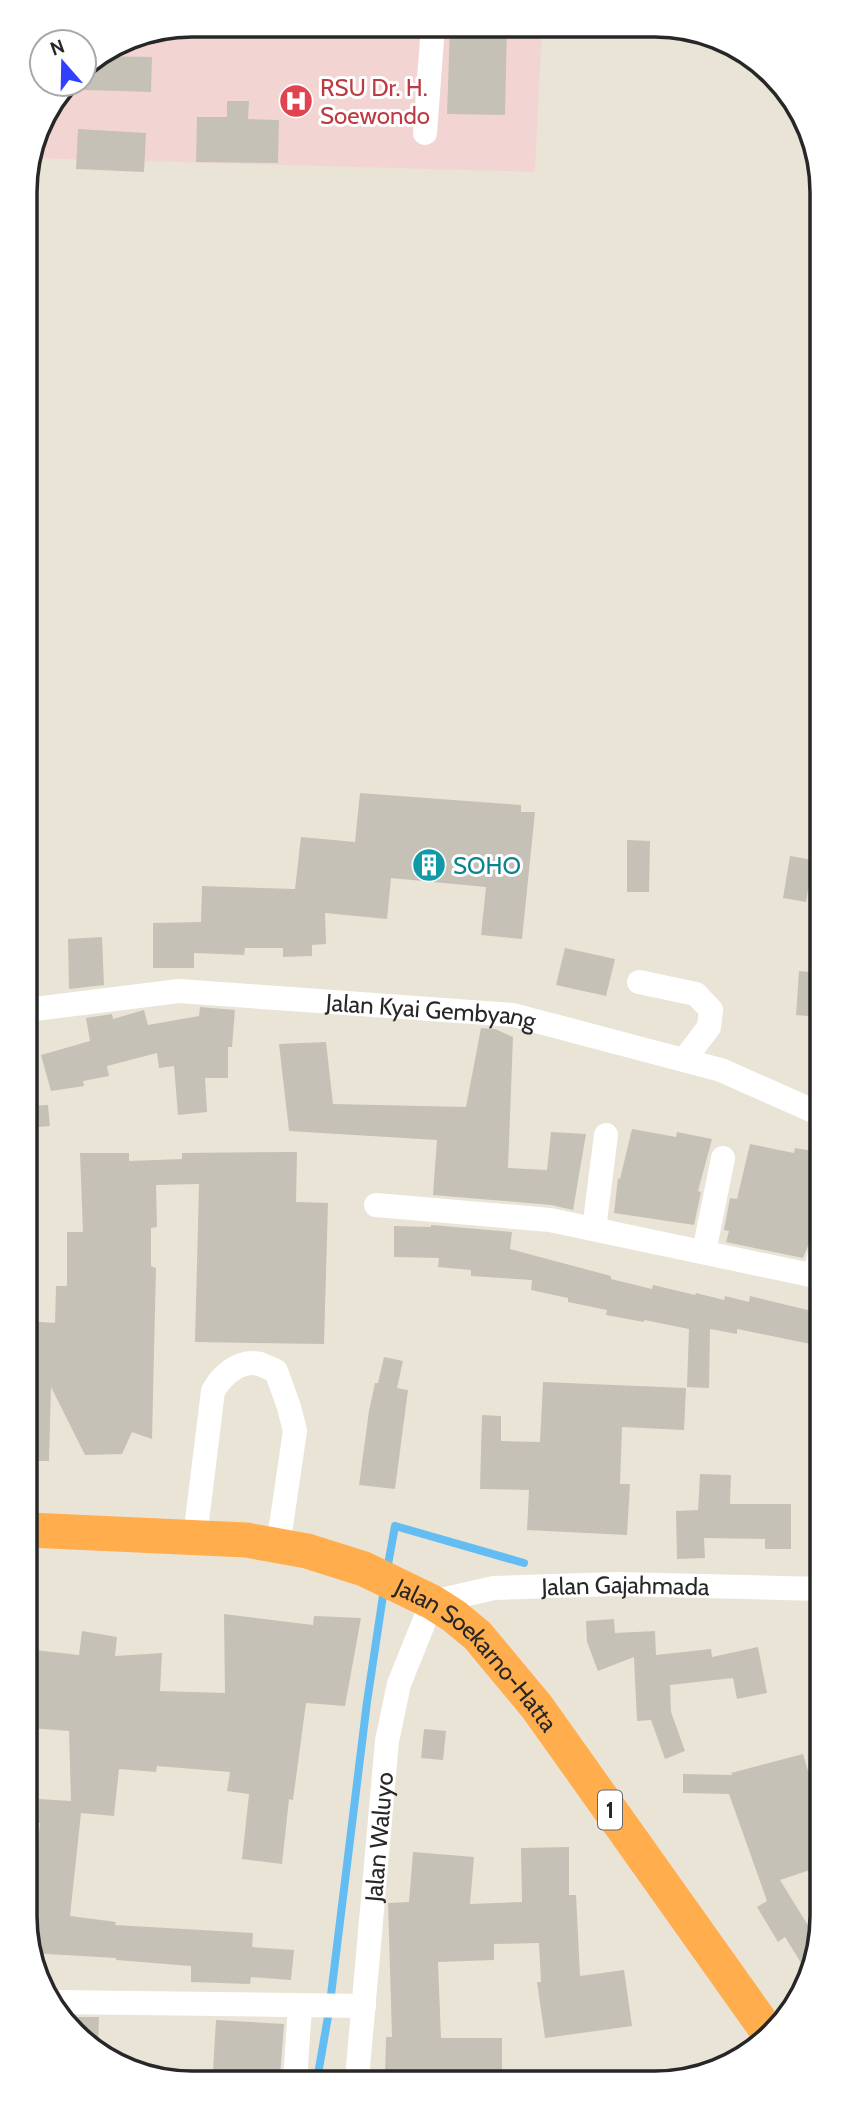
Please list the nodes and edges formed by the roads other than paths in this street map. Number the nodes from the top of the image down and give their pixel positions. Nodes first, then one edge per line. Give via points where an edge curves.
1 (432, 37) edge
2 (425, 133) dead end
3 (639, 982) dead end
4 (37, 1009) edge
5 (684, 1060) junction
6 (810, 1110) edge
7 (606, 1135) dead end
8 (723, 1158) dead end
9 (376, 1205) dead end
10 (594, 1229) junction
11 (704, 1252) junction
12 (810, 1268) edge
13 (37, 1530) edge
14 (195, 1537) junction
15 (278, 1546) junction
16 (810, 1590) edge
17 (421, 1597) junction
18 (63, 2002) edge
19 (355, 2006) junction
20 (305, 2007) junction
21 (764, 2027) edge
22 (296, 2071) edge
23 (358, 2071) edge

1 - 2 street
3 - 5 street via 696,994 711,1010 709,1027
4 - 5 street, Jalan Kyai Gembyang via 179,991 513,1015
5 - 6 street, Jalan Kyai Gembyang via 721,1070
7 - 10 street
8 - 11 street
9 - 10 street via 550,1220
10 - 11 street
11 - 12 street
13 - 14 highway, Jalan Soekarno-Hatta / 1
14 - 15 highway, Jalan Soekarno-Hatta / 1
14 - 15 street via 213,1391 234,1367 257,1363 276,1371 295,1431
15 - 17 highway, Jalan Soekarno-Hatta / 1 via 364,1569
16 - 17 street, Jalan Gajahmada via 618,1584 494,1588
17 - 19 street, Jalan Waluyo via 387,1741
17 - 21 highway, Jalan Soekarno-Hatta / 1 via 478,1636 537,1707
18 - 20 street
19 - 20 street
19 - 23 street, Jalan Waluyo
20 - 22 street

